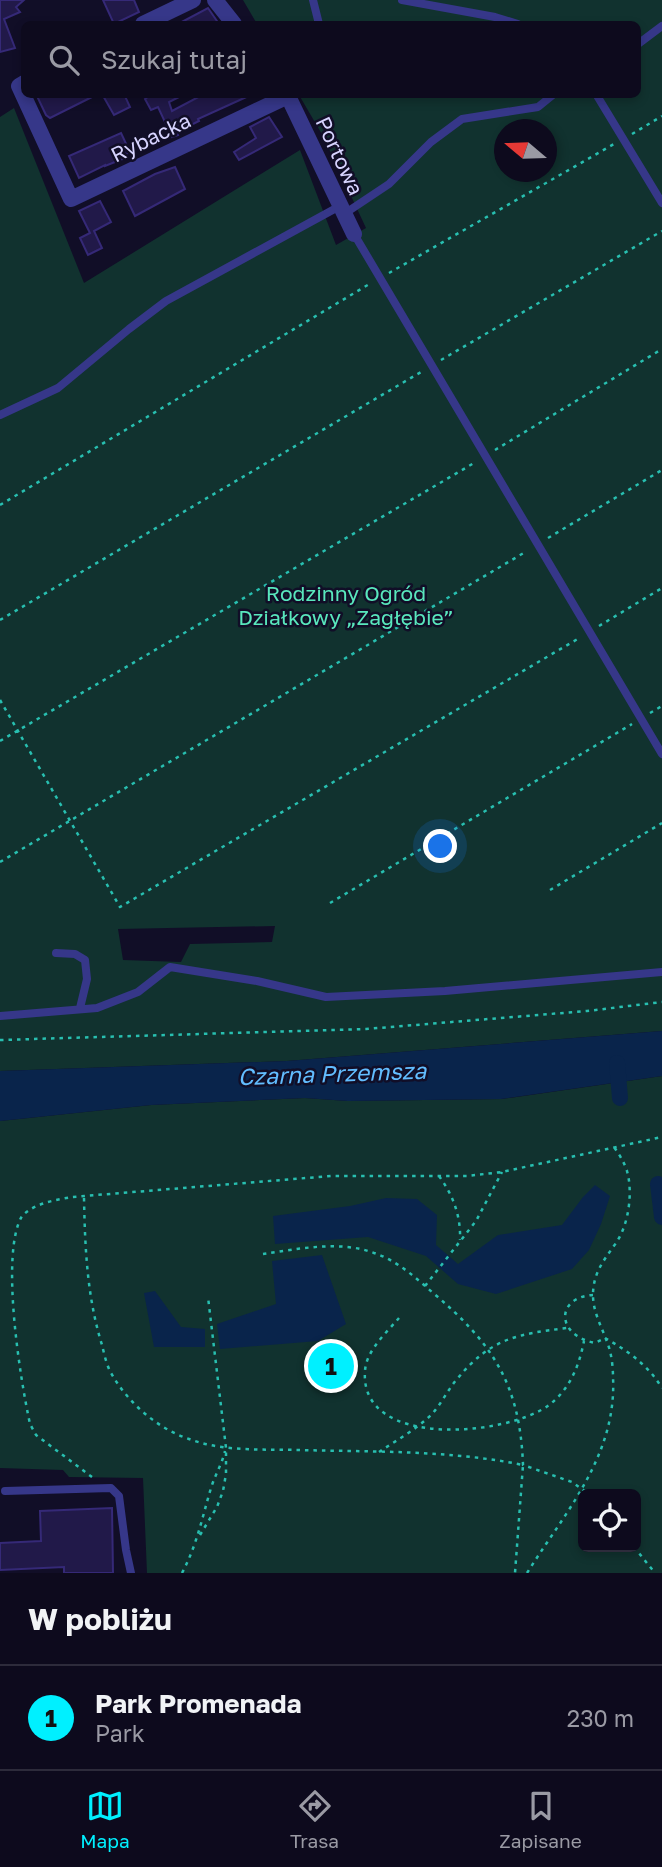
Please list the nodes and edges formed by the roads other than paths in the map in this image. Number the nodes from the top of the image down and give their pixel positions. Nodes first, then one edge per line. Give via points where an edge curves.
1 (193, 0) edge
2 (215, 0) edge
3 (313, 0) edge
4 (402, 0) edge
5 (149, 21) edge
6 (232, 21) edge
7 (317, 21) edge
8 (508, 21) edge
9 (662, 26) edge
10 (641, 42) edge
11 (28, 98) edge
12 (286, 98) edge
13 (291, 98) edge
14 (549, 98) edge
15 (598, 98) edge
16 (654, 189) junction
17 (662, 195) edge
18 (662, 203) edge
19 (341, 210) junction
20 (354, 234) joint
21 (0, 415) edge
22 (662, 754) edge
23 (56, 953) dead end
24 (662, 972) edge
25 (80, 1008) junction
26 (0, 1016) edge
27 (5, 1491) dead end
28 (131, 1573) edge

1 - 5 street
2 - 6 street
3 - 7 lane
4 - 8 lane
9 - 10 lane
11 - 12 street, Rybacka via 71,199
13 - 19 street, Portowa
14 - 19 lane via 538,107 462,119 389,184
15 - 16 lane
16 - 17 lane
16 - 18 lane
19 - 20 street, Portowa
19 - 21 lane via 166,301 58,388
20 - 22 lane
23 - 25 lane via 85,960 86,987
24 - 25 lane via 326,997 170,967 138,992 97,1008
25 - 26 lane
27 - 28 lane via 111,1488 119,1496

